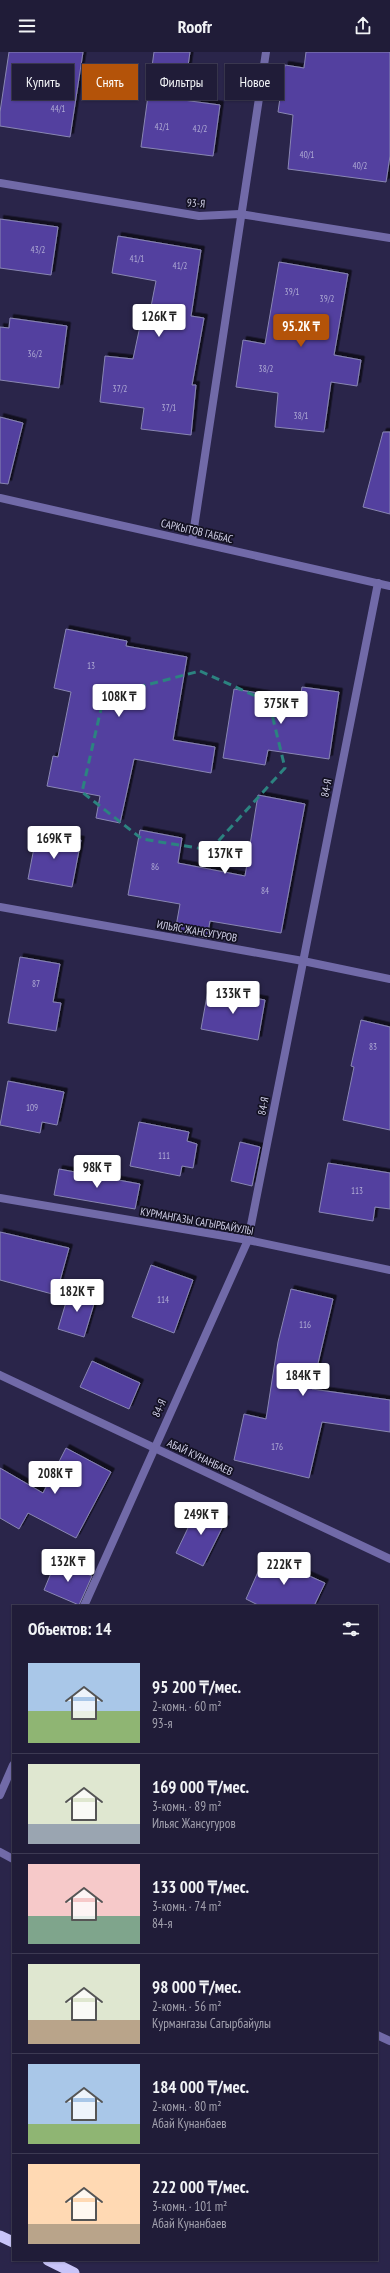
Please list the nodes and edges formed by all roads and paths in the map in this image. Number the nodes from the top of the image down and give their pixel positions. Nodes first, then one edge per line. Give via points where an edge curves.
1 (266, 52) edge
2 (0, 182) edge
3 (240, 214) junction
4 (390, 238) edge
5 (0, 498) edge
6 (192, 541) junction
7 (378, 583) junction
8 (390, 586) edge
9 (0, 907) edge
10 (303, 961) junction
11 (390, 979) edge
12 (0, 1198) edge
13 (248, 1240) junction
14 (390, 1270) edge
15 (0, 1375) edge
16 (154, 1447) junction
17 (390, 1559) edge
18 (84, 1605) edge
19 (12, 1768) edge
20 (0, 1795) edge
21 (0, 1852) edge
22 (12, 1858) edge
23 (378, 2035) edge
24 (390, 2041) edge
25 (0, 2236) edge
26 (12, 2242) edge
27 (50, 2261) edge
28 (69, 2272) edge

1 - 3 street
2 - 3 street, 93-Я via 199,216
3 - 4 street, 93-Я
3 - 6 street
5 - 6 street, САРКЫТОВ ГАББАС
6 - 7 street, САРКЫТОВ ГАББАС
7 - 8 street, САРКЫТОВ ГАББАС
7 - 10 street, 84-Я
9 - 10 street, ИЛЬЯС ЖАНСУГУРОВ
10 - 11 street, ИЛЬЯС ЖАНСУГУРОВ
10 - 13 street, 84-Я
12 - 13 street, КУРМАНГАЗЫ САГЫРБАЙУЛЫ
13 - 14 street, КУРМАНГАЗЫ САГЫРБАЙУЛЫ
13 - 16 street, 84-Я
15 - 16 street, АБАЙ КУНАНБАЕВ
16 - 17 street, АБАЙ КУНАНБАЕВ
16 - 18 street, 84-Я
19 - 20 street
21 - 22 street
23 - 24 street
25 - 26 highway
27 - 28 highway

